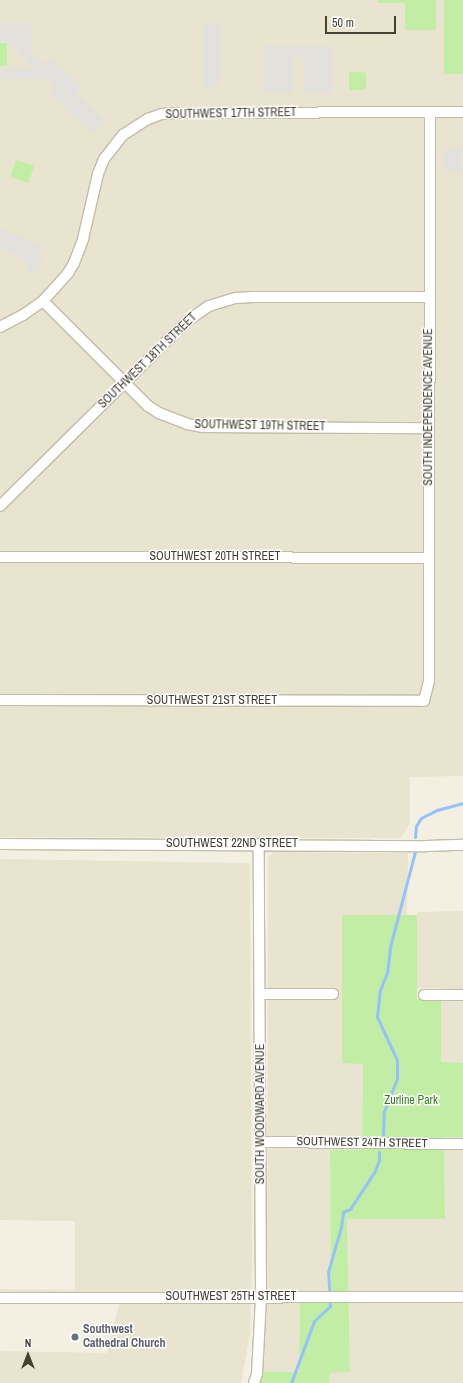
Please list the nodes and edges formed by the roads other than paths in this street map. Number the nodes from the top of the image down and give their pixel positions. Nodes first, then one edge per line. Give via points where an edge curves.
1 (430, 112) junction
2 (463, 112) edge
3 (429, 297) junction
4 (43, 301) junction
5 (0, 327) edge
6 (124, 383) junction
7 (429, 428) junction
8 (0, 506) edge
9 (0, 557) edge
10 (429, 558) junction
11 (0, 700) edge
12 (424, 701) joint
13 (0, 844) edge
14 (259, 844) junction
15 (463, 845) edge
16 (260, 994) junction
17 (333, 994) dead end
18 (424, 995) dead end
19 (463, 995) edge
20 (261, 1142) junction
21 (463, 1144) edge
22 (261, 1297) junction
23 (463, 1297) edge
24 (0, 1298) edge
25 (254, 1383) edge

1 - 2 street, SOUTHWEST 17TH STREET
1 - 3 street, SOUTH INDEPENDENCE AVENUE
1 - 4 street, SOUTHWEST 17TH STREET via 185,112 162,114 148,119 123,134 104,159 83,239 74,262 60,283
3 - 6 street, SOUTHWEST 18TH STREET via 253,297 222,302 196,314
3 - 7 street, SOUTH INDEPENDENCE AVENUE
4 - 5 street, SOUTHWEST 17TH STREET
4 - 6 street, SOUTHWEST 19TH STREET
6 - 7 street, SOUTHWEST 19TH STREET via 159,413 203,427
6 - 8 street, SOUTHWEST 18TH STREET
7 - 10 street, SOUTH INDEPENDENCE AVENUE
9 - 10 street, SOUTHWEST 20TH STREET
10 - 12 street, SOUTH INDEPENDENCE AVENUE via 429,681
11 - 12 street, SOUTHWEST 21ST STREET
13 - 14 street, SOUTHWEST 22ND STREET
14 - 15 street, SOUTHWEST 22ND STREET
14 - 16 street, SOUTH WOODWARD AVENUE
16 - 17 street
16 - 20 street, SOUTH WOODWARD AVENUE
18 - 19 street
20 - 21 street, SOUTHWEST 24TH STREET
20 - 22 street, SOUTH WOODWARD AVENUE
22 - 23 street, SOUTHWEST 25TH STREET
22 - 24 street, SOUTHWEST 25TH STREET
22 - 25 street, SOUTH WOODWARD AVENUE via 257,1374

